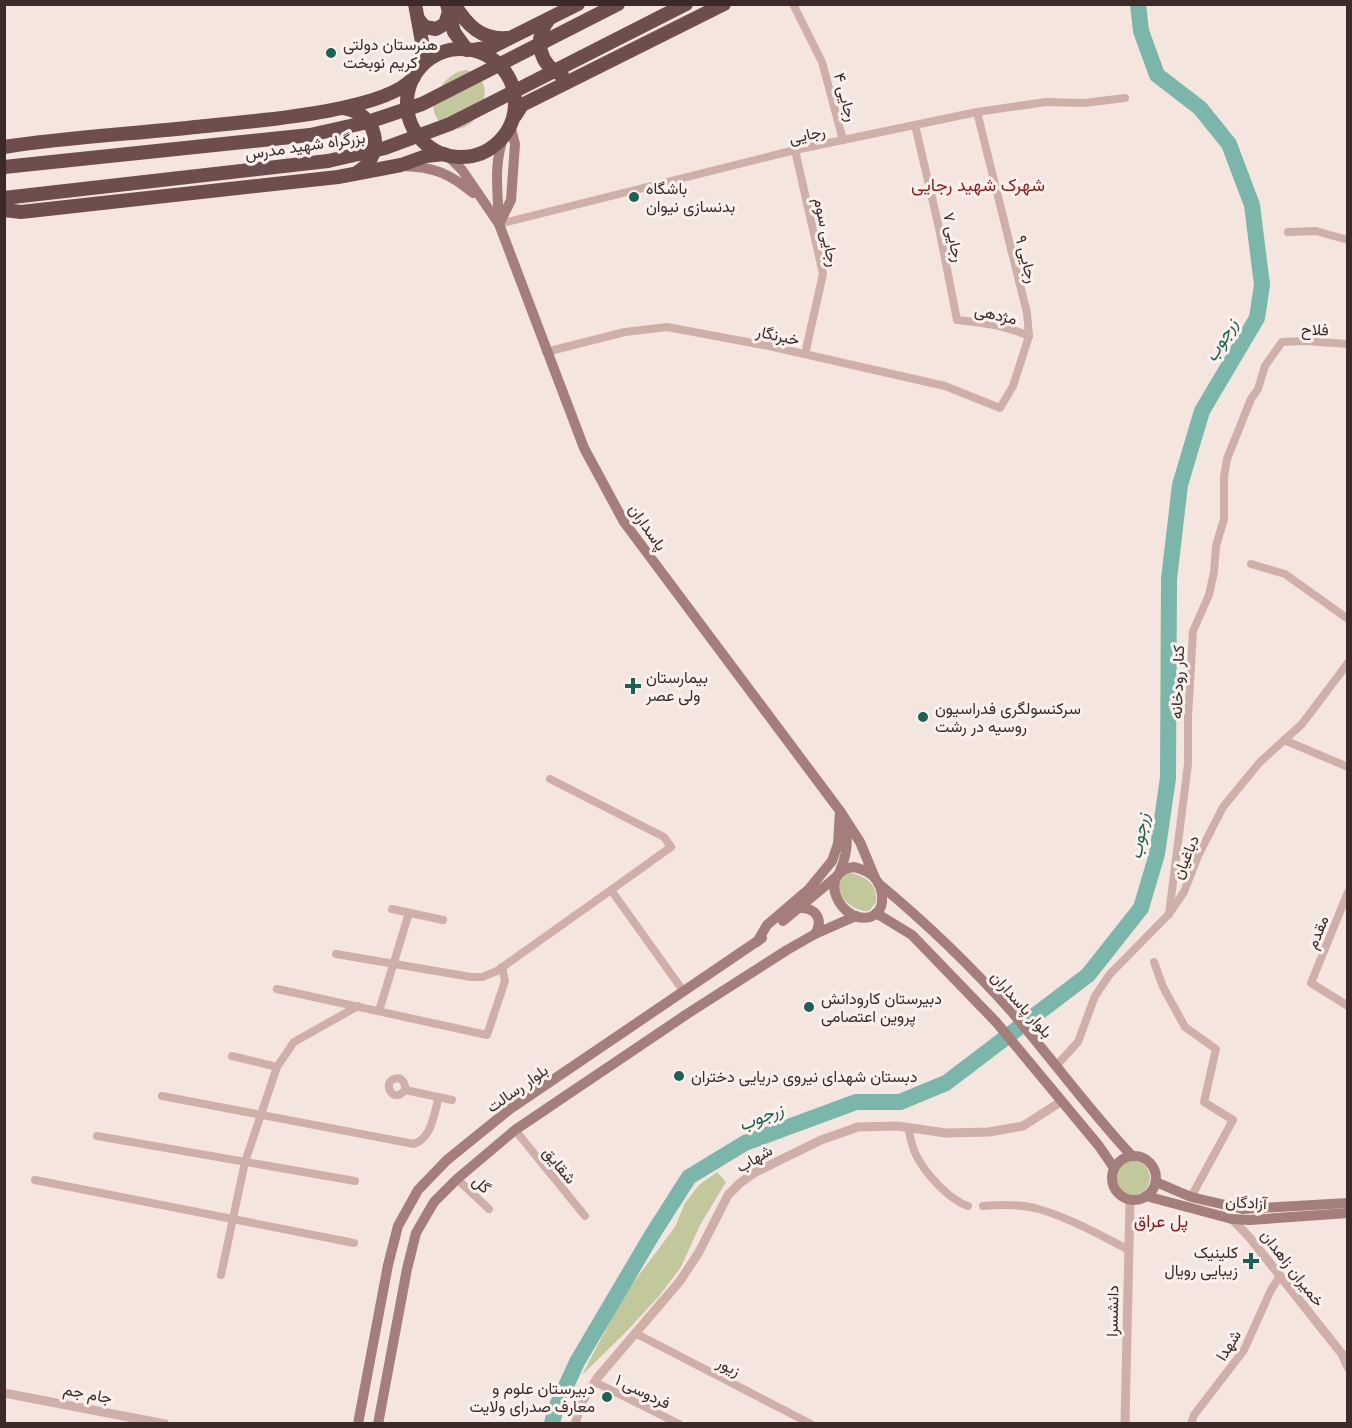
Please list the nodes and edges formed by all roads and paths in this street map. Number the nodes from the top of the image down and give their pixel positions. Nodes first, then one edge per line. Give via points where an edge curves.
1 (415, 4) edge
2 (578, 4) edge
3 (618, 4) edge
4 (686, 4) edge
5 (724, 4) edge
6 (793, 4) edge
7 (450, 7) edge
8 (550, 18) junction
9 (418, 19) junction
10 (512, 37) junction
11 (469, 50) junction
12 (415, 76) junction
13 (579, 76) junction
14 (1125, 98) dead end
15 (338, 109) junction
16 (977, 112) junction
17 (915, 125) junction
18 (508, 128) junction
19 (843, 140) junction
20 (4, 147) edge
21 (795, 150) junction
22 (445, 154) junction
23 (397, 166) junction
24 (5, 167) edge
25 (353, 174) junction
26 (484, 202) junction
27 (5, 205) edge
28 (499, 224) junction
29 (1288, 232) dead end
30 (1347, 240) edge
31 (957, 320) joint
32 (1029, 336) junction
33 (1282, 342) joint
34 (1347, 344) edge
35 (546, 352) junction
36 (805, 354) junction
37 (1000, 408) joint
38 (1251, 564) dead end
39 (1347, 619) edge
40 (1347, 663) edge
41 (1284, 740) junction
42 (1347, 767) edge
43 (550, 779) dead end
44 (840, 811) junction
45 (838, 874) junction
46 (877, 880) junction
47 (610, 890) junction
48 (1347, 892) edge
49 (799, 908) junction
50 (392, 909) dead end
51 (409, 913) junction
52 (876, 913) junction
53 (1169, 915) junction
54 (856, 916) junction
55 (443, 920) dead end
56 (815, 934) junction
57 (757, 942) junction
58 (336, 954) dead end
59 (1154, 962) dead end
60 (393, 964) junction
61 (502, 968) junction
62 (277, 988) dead end
63 (684, 992) junction
64 (358, 1006) junction
65 (1347, 1006) edge
66 (379, 1011) junction
67 (232, 1056) dead end
68 (1056, 1066) junction
69 (277, 1067) junction
70 (405, 1090) dead end
71 (162, 1096) dead end
72 (439, 1097) junction
73 (452, 1100) dead end
74 (1062, 1101) junction
75 (261, 1114) junction
76 (908, 1127) junction
77 (515, 1130) junction
78 (97, 1136) dead end
79 (1132, 1156) junction
80 (245, 1162) junction
81 (1114, 1168) junction
82 (456, 1179) junction
83 (35, 1180) dead end
84 (355, 1181) dead end
85 (1156, 1182) junction
86 (1146, 1196) junction
87 (1191, 1197) junction
88 (1130, 1200) junction
89 (1347, 1203) edge
90 (968, 1206) dead end
91 (983, 1206) dead end
92 (489, 1209) dead end
93 (1347, 1213) edge
94 (585, 1216) dead end
95 (1232, 1219) junction
96 (232, 1220) junction
97 (1250, 1220) junction
98 (1250, 1238) junction
99 (354, 1243) dead end
100 (1129, 1250) junction
101 (221, 1275) dead end
102 (1281, 1276) junction
103 (635, 1333) junction
104 (1347, 1367) edge
105 (595, 1382) junction
106 (4, 1393) edge
107 (165, 1424) edge
108 (358, 1424) edge
109 (378, 1424) edge
110 (575, 1424) edge
111 (679, 1424) edge
112 (811, 1424) edge
113 (1125, 1424) edge
114 (1191, 1424) edge

1 - 9 highway
2 - 8 highway
3 - 24 highway, بزرگراه شهید مدرس, bridge via 433,99 360,124 310,135
4 - 27 highway, بزرگراه شهید مدرس, bridge via 450,124 385,148 328,161
5 - 13 highway
6 - 19 street, رجایی ۴ via 822,62
7 - 9 highway via 445,24 436,29 425,27
7 - 10 highway via 475,31 491,38
7 - 11 highway via 454,32
8 - 10 highway
8 - 13 highway via 540,36 543,58 557,73
9 - 12 highway via 422,46
10 - 11 highway via 489,48
11 - 12 highway via 438,55
11 - 18 highway via 493,60 508,77 515,108
12 - 15 highway, بزرگراه شهید مدرس via 401,89
12 - 22 highway via 408,97 411,122 424,141
13 - 18 highway via 522,105
14 - 16 street, رجایی via 1046,102
15 - 20 highway, بزرگراه شهید مدرس via 295,117
15 - 25 highway via 361,114 374,132 371,159
16 - 17 street, رجایی
16 - 32 street, رجایی ۹ via 1027,313
17 - 19 street, رجایی
17 - 31 street, رجایی ۷
18 - 22 highway via 495,145 479,154
18 - 28 main road via 499,150
19 - 21 street, رجایی
21 - 28 street, رجایی
21 - 36 street, رجایی سوم via 823,274
22 - 23 highway, بزرگراه شهید مدرس
22 - 26 main road via 459,166
23 - 25 highway, بزرگراه شهید مدرس
23 - 26 main road via 446,173
25 - 27 highway, بزرگراه شهید مدرس via 21,212
26 - 28 main road
28 - 35 main road, پاسداران
29 - 30 street via 1316,231
31 - 32 street, مژدهی via 1016,330
32 - 37 street, رجایی ۹ via 1013,386
33 - 34 street, فلاح
33 - 53 street, کنار رودخانه via 1265,366 1227,459 1224,519 1214,572 1209,595 1192,631 1188,764
35 - 36 street, خبرنگار via 625,332 667,327
35 - 44 main road, پاسداران via 584,448 624,522
36 - 37 street, خبرنگار via 945,386
38 - 39 street via 1285,574
40 - 41 street, دباغیان via 1302,724
41 - 42 street
41 - 53 street, دباغیان via 1223,807 1184,892
43 - 47 street via 664,837 671,847
44 - 45 main road via 847,832 847,854
44 - 46 main road, پاسداران
44 - 57 main road via 838,844 832,861 809,889 767,925
45 - 46 main road via 854,867
45 - 49 main road, بلوار رسالت
45 - 54 main road via 834,890 838,902
46 - 52 main road via 882,901
46 - 68 main road, بلوار پاسداران via 1010,1010
47 - 61 street
47 - 63 street
48 - 65 street, مقدم via 1311,983
49 - 56 main road via 815,912 819,927
49 - 57 main road, بلوار رسالت
50 - 51 street
51 - 55 street
51 - 60 street
52 - 54 main road via 870,917
52 - 74 main road, بلوار پاسداران via 912,935 996,1022
53 - 68 street, دباغیان via 1110,974 1095,996 1078,1042
54 - 56 main road, بلوار رسالت
56 - 77 main road, بلوار رسالت via 687,1014
57 - 63 main road, بلوار رسالت
58 - 60 street
59 - 87 street via 1185,1027 1216,1049 1204,1102 1233,1120
60 - 61 street via 476,978
60 - 66 street
61 - 66 street via 505,981 487,1035
62 - 64 street
63 - 108 main road, بلوار رسالت via 510,1109 447,1160 418,1190 398,1226
64 - 66 street
64 - 69 street via 294,1042
67 - 69 street
68 - 79 main road, بلوار پاسداران
69 - 75 street
70 - 72 street
71 - 75 street
72 - 73 street
72 - 75 street via 428,1133 414,1143
74 - 76 street, شهاب via 1023,1126 989,1132 946,1133
74 - 81 main road, بلوار پاسداران
75 - 80 street
76 - 90 street via 916,1155 930,1175 958,1202
76 - 103 street, شهاب via 858,1127 821,1140 740,1183 728,1195 680,1281
77 - 82 main road, بلوار رسالت
77 - 94 street, شقایق
78 - 80 street
79 - 81 main road
79 - 85 main road via 1152,1165
80 - 84 street
80 - 96 street
81 - 88 main road via 1115,1191
82 - 92 street, گل
82 - 109 main road, بلوار رسالت via 434,1202 416,1233
83 - 96 street
85 - 86 main road
85 - 87 main road, آزادگان
86 - 88 main road
86 - 95 main road, آزادگان
87 - 89 main road, آزادگان via 1243,1209
88 - 100 street, دانشسرا
91 - 100 street via 1033,1208
93 - 97 main road, آزادگان
95 - 97 main road, آزادگان
95 - 98 street, خمیران زاهدان
96 - 99 street
96 - 101 street
97 - 98 street via 1246,1226
98 - 102 street, خمیران زاهدان
100 - 113 street, دانشسرا
102 - 104 street, خمیران زاهدان via 1342,1354
102 - 114 street, شهدا via 1245,1350
103 - 105 street, شهاب
103 - 112 street, زیور
105 - 110 street, شهاب via 582,1402
105 - 111 street, فردوسی ۱
106 - 107 street, جام جم

